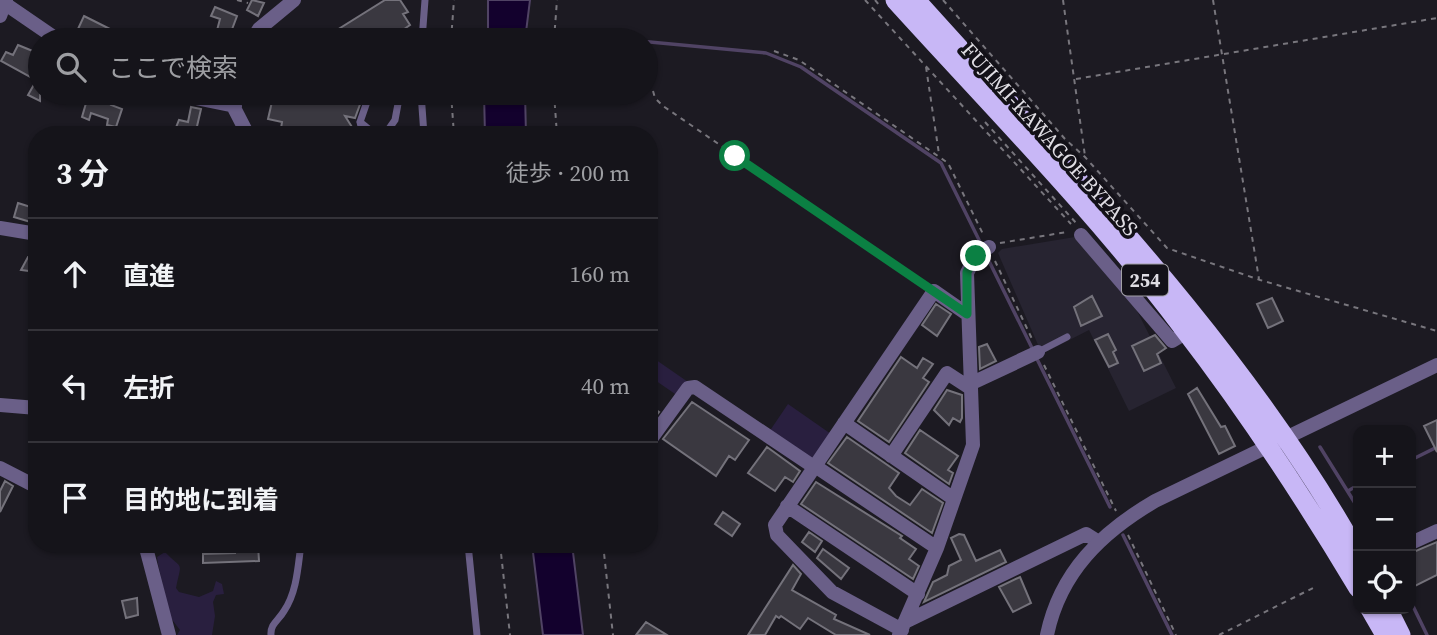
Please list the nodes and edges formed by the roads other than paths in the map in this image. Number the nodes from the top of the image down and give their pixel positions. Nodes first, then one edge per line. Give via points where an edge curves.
1 (294, 0) edge
2 (425, 0) edge
3 (895, 0) edge
4 (916, 0) edge
5 (3, 7) edge
6 (38, 28) edge
7 (261, 28) edge
8 (423, 28) edge
9 (234, 105) edge
10 (366, 105) edge
11 (398, 105) edge
12 (422, 105) edge
13 (360, 122) junction
14 (244, 126) edge
15 (361, 126) edge
16 (365, 126) edge
17 (391, 126) edge
18 (423, 126) edge
19 (0, 228) edge
20 (28, 233) edge
21 (1081, 236) road end
22 (985, 249) road end
23 (967, 314) junction
24 (1187, 332) junction
25 (1067, 337) dead end
26 (1034, 354) joint
27 (1437, 365) edge
28 (970, 386) junction
29 (0, 405) edge
30 (28, 407) edge
31 (844, 424) junction
32 (658, 429) edge
33 (1278, 441) junction
34 (891, 456) junction
35 (815, 467) junction
36 (0, 468) edge
37 (28, 482) edge
38 (954, 499) junction
39 (787, 506) junction
40 (1437, 531) edge
41 (1097, 541) junction
42 (1416, 541) edge
43 (937, 548) junction
44 (1356, 551) edge
45 (147, 553) edge
46 (299, 553) edge
47 (469, 553) edge
48 (1353, 579) edge
49 (918, 594) junction
50 (1373, 614) edge
51 (1390, 614) edge
52 (902, 629) edge
53 (169, 635) edge
54 (271, 635) edge
55 (477, 635) edge
56 (1047, 635) edge
57 (1385, 635) edge
58 (1401, 635) edge

1 - 7 street
2 - 8 lane
3 - 24 highway, FUJIMI-KAWAGOE BYPASS / 254 via 1044,164
4 - 33 highway, FUJIMI-KAWAGOE BYPASS / 254 via 1195,315
5 - 6 street
9 - 14 street
10 - 13 lane
11 - 17 lane
12 - 18 lane
13 - 15 lane
13 - 16 lane
19 - 20 street
21 - 24 street via 1172,341
22 - 23 street via 967,272
23 - 28 street
23 - 31 street via 934,291
24 - 33 highway, FUJIMI-KAWAGOE BYPASS / 254
25 - 26 lane
26 - 28 street
27 - 33 street
28 - 34 street via 947,373
28 - 38 street via 973,446
29 - 30 street
31 - 34 street
31 - 35 street
32 - 35 street via 688,388 695,387
33 - 41 street via 1121,521
33 - 44 highway, FUJIMI-KAWAGOE BYPASS / 254
33 - 48 highway, FUJIMI-KAWAGOE BYPASS / 254
34 - 38 street
35 - 39 street
35 - 43 street
36 - 37 street
38 - 43 street
39 - 49 street
39 - 52 street via 775,526 777,536 818,581 857,608
40 - 42 street
41 - 52 street via 1086,534
41 - 56 street via 1059,596
43 - 49 street
45 - 53 street
46 - 54 lane via 293,590 285,610 271,626
47 - 55 lane
49 - 52 street
50 - 57 highway
51 - 58 highway

